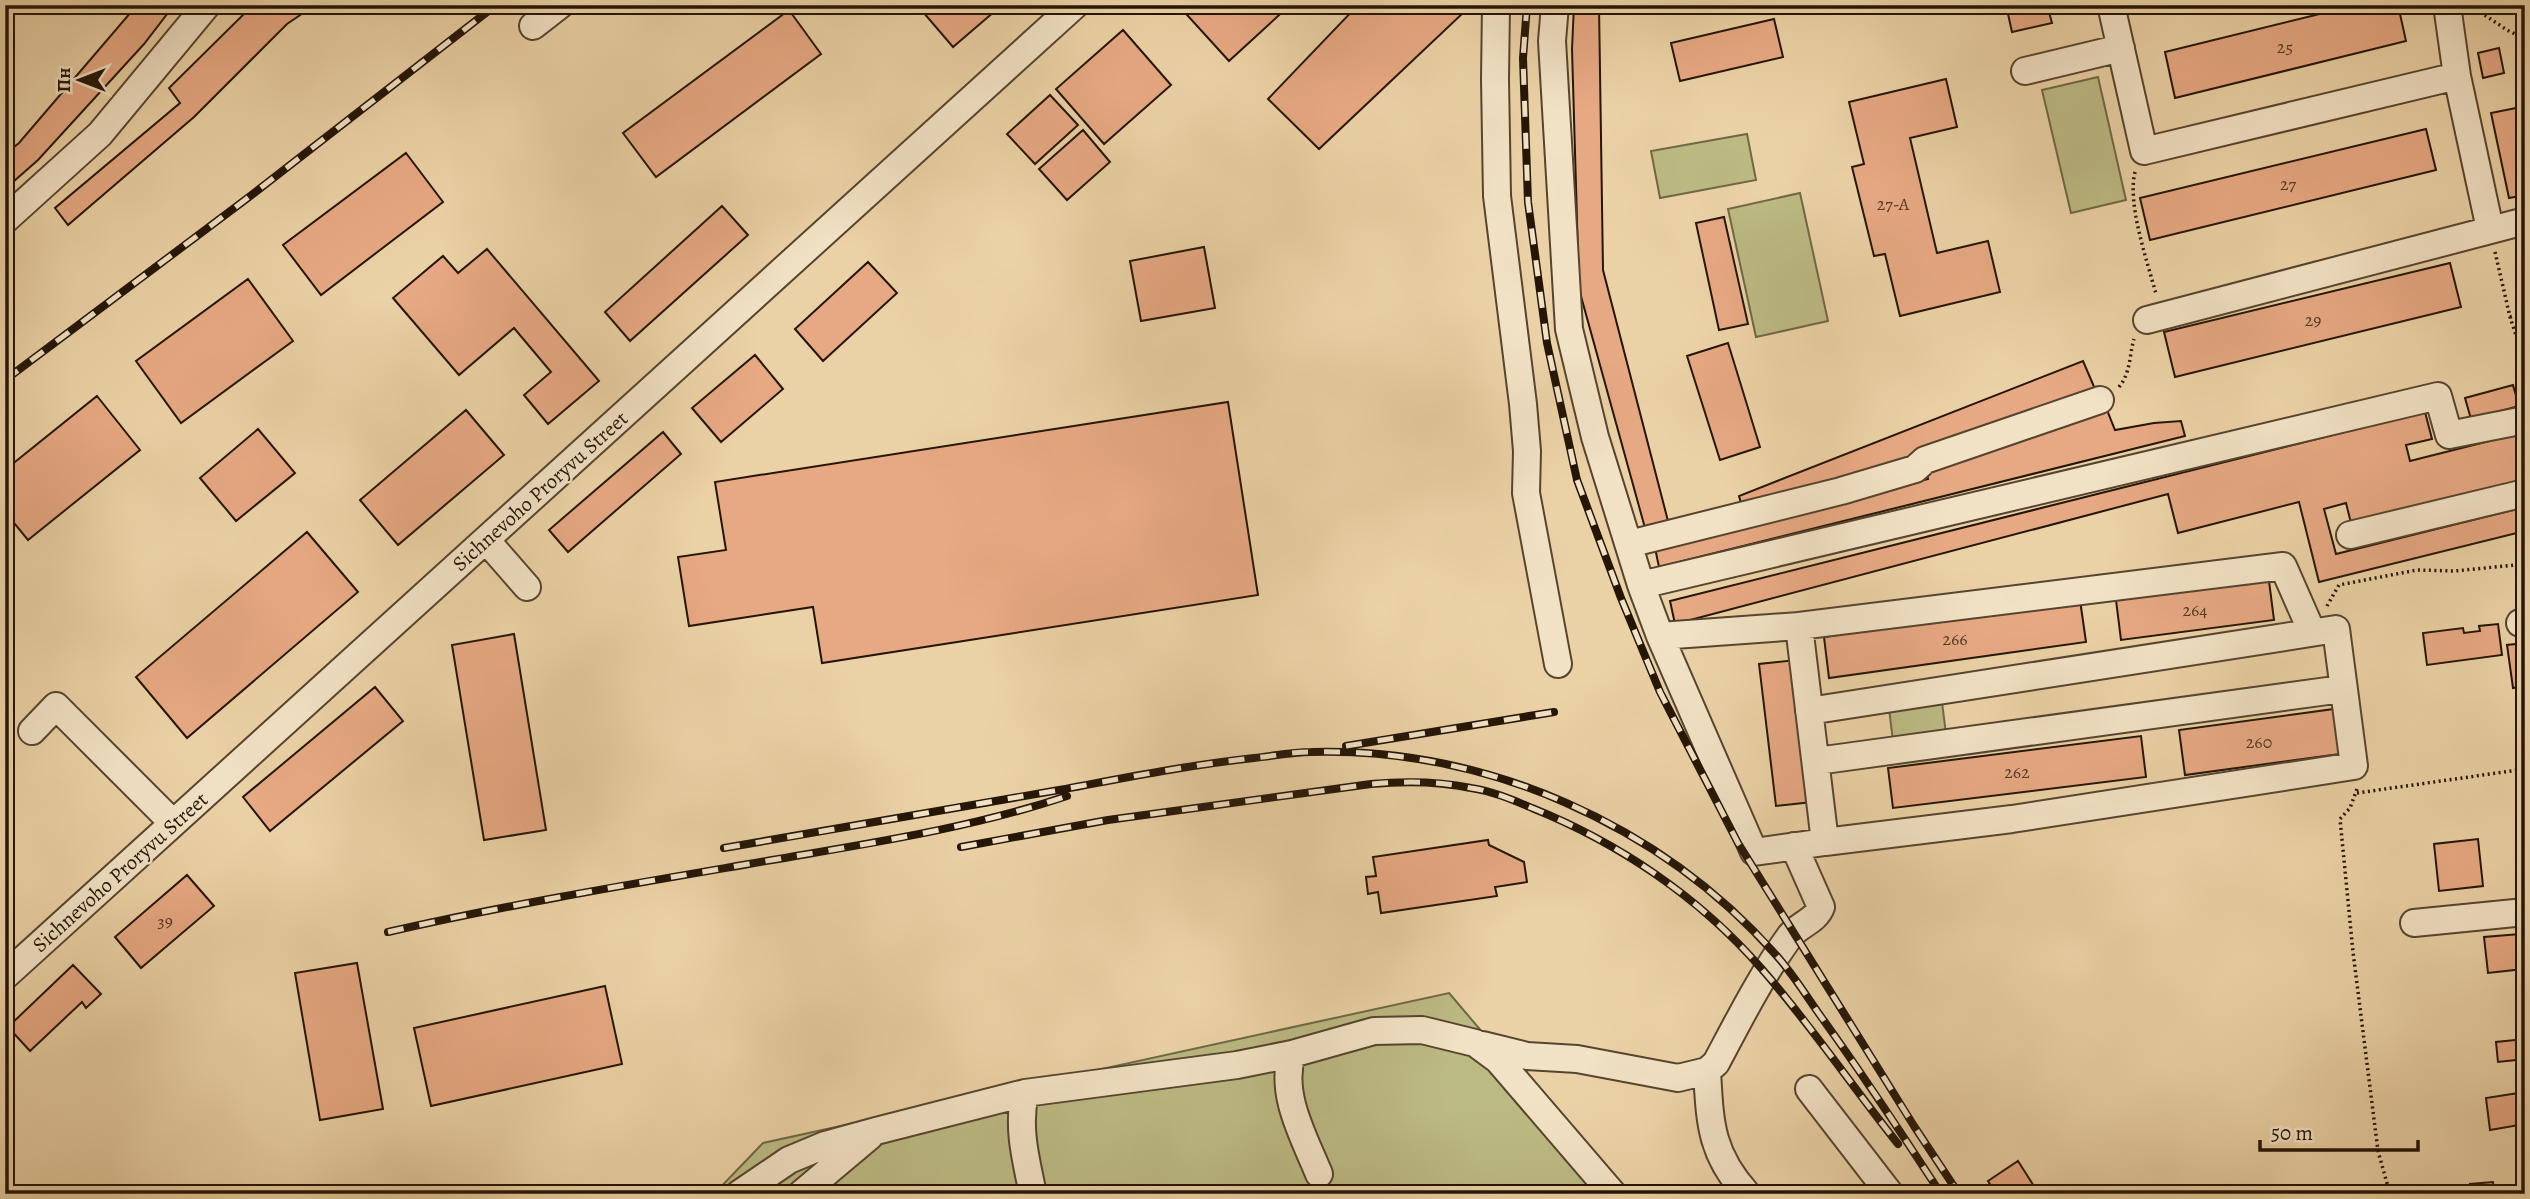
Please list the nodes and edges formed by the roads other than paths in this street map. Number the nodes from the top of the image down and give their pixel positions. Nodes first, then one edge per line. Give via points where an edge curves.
1 (207, 5) edge
2 (560, 5) edge
3 (1075, 5) edge
4 (1496, 5) edge
5 (1555, 5) edge
6 (2111, 5) edge
7 (2447, 5) edge
8 (533, 26) dead end
9 (2121, 48) junction
10 (2025, 71) dead end
11 (2457, 76) junction
12 (5, 219) edge
13 (2525, 220) edge
14 (2490, 229) junction
15 (2154, 318) road end
16 (2100, 400) road end
17 (2525, 420) edge
18 (2525, 493) edge
19 (2350, 535) dead end
20 (486, 540) junction
21 (1629, 544) junction
22 (1641, 585) junction
23 (527, 587) dead end
24 (1799, 626) junction
25 (2312, 632) junction
26 (1660, 636) junction
27 (1558, 664) dead end
28 (2342, 689) junction
29 (1809, 711) junction
30 (33, 731) dead end
31 (1816, 761) junction
32 (173, 824) junction
33 (1825, 842) junction
34 (1794, 846) junction
35 (2525, 912) edge
36 (2414, 923) dead end
37 (5, 976) edge
38 (1475, 1043) junction
39 (1292, 1054) junction
40 (1707, 1071) junction
41 (1809, 1089) dead end
42 (1025, 1093) junction
43 (876, 1131) junction
44 (1319, 1174) dead end
45 (739, 1194) edge
46 (801, 1194) edge
47 (1033, 1194) edge
48 (1613, 1194) edge
49 (1747, 1194) edge
50 (1890, 1194) edge

1 - 12 street via 100,134
2 - 8 street
3 - 20 street, Sichnevoho Proryvu Street
4 - 27 street via 1497,196 1527,452 1526,493
5 - 21 street via 1552,41 1569,329 1595,437
6 - 9 street
7 - 11 street
9 - 10 street
9 - 11 street via 2144,151
11 - 14 street
13 - 14 street
14 - 15 street
16 - 21 street via 1925,460 1915,469
17 - 22 street via 2449,435 2438,396
18 - 19 street
20 - 23 street
20 - 32 street, Sichnevoho Proryvu Street
21 - 22 street
22 - 26 street
24 - 25 street via 2283,566
24 - 26 street
24 - 29 street
25 - 28 street via 2336,629
25 - 29 street
26 - 34 street via 1754,852
28 - 31 street
28 - 33 street via 2354,766 2012,819
29 - 31 street
30 - 32 street via 56,706
31 - 33 street
32 - 37 street, Sichnevoho Proryvu Street
33 - 34 street
34 - 40 street via 1821,907 1819,913 1793,932
35 - 36 street
38 - 39 street via 1422,1030 1374,1031
38 - 40 street via 1527,1056 1577,1059 1678,1078
38 - 48 street via 1498,1060
39 - 42 street
39 - 44 street via 1287,1086
40 - 49 street via 1710,1128 1722,1158
41 - 50 street
42 - 43 street
42 - 47 street via 1021,1137
43 - 45 street via 789,1160
43 - 46 street

